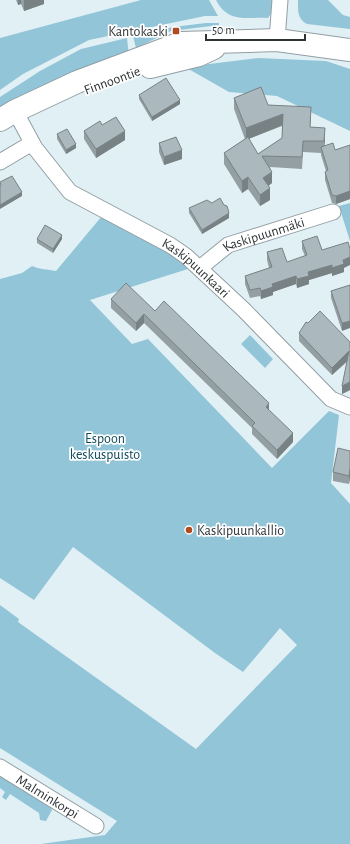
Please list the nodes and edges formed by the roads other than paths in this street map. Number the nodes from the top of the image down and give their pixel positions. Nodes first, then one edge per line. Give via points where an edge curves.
1 (280, 0) edge
2 (277, 40) junction
3 (350, 50) edge
4 (12, 118) edge
5 (0, 135) edge
6 (32, 143) junction
7 (0, 162) edge
8 (333, 212) dead end
9 (201, 267) junction
10 (350, 407) edge
11 (0, 767) edge
12 (96, 826) dead end

1 - 2 street
2 - 3 main road, Finnoontie
2 - 4 main road, Finnoontie via 180,43 77,82
4 - 5 main road, Finnoontie
4 - 6 street, Kaskipuunkaari
6 - 7 street
6 - 9 street, Kaskipuunkaari via 70,192 170,245
8 - 9 street, Kaskipuunmäki via 228,246
9 - 10 street, Kaskipuunkaari via 318,388 331,399
11 - 12 street, Malminkorpi

